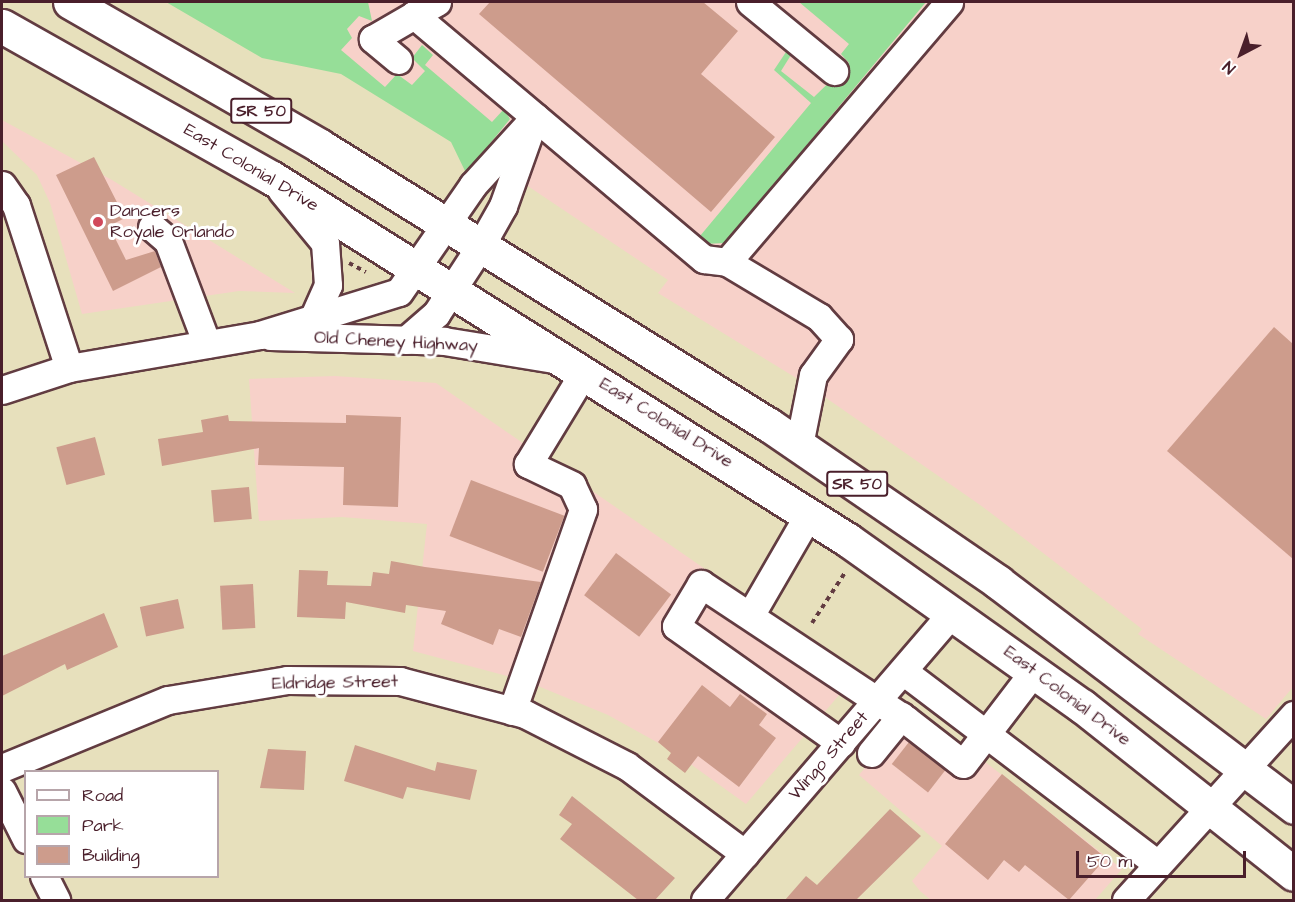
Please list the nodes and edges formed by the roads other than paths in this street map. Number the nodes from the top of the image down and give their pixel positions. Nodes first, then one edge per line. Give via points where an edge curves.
1 (70, 2) edge
2 (437, 2) edge
3 (750, 2) edge
4 (949, 2) edge
5 (414, 15) junction
6 (2, 26) edge
7 (398, 60) dead end
8 (834, 71) dead end
9 (535, 117) junction
10 (272, 178) junction
11 (2, 185) edge
12 (448, 225) junction
13 (152, 226) dead end
14 (481, 245) junction
15 (727, 262) junction
16 (418, 270) junction
17 (451, 291) junction
18 (315, 314) junction
19 (260, 335) junction
20 (406, 340) junction
21 (207, 344) junction
22 (575, 367) junction
23 (69, 368) junction
24 (2, 390) edge
25 (800, 446) junction
26 (809, 514) junction
27 (953, 612) junction
28 (751, 614) junction
29 (903, 671) junction
30 (1034, 671) junction
31 (876, 701) junction
32 (512, 711) junction
33 (1293, 715) edge
34 (901, 716) junction
35 (986, 734) junction
36 (841, 743) junction
37 (871, 753) dead end
38 (2, 768) edge
39 (1246, 770) junction
40 (2, 791) edge
41 (1208, 805) junction
42 (1293, 807) edge
43 (24, 835) edge
44 (745, 854) junction
45 (1157, 864) junction
46 (1293, 874) edge
47 (45, 878) edge
48 (56, 900) edge
49 (705, 900) edge
50 (1126, 900) edge

1 - 12 highway, SR 50
2 - 5 street
3 - 8 street
4 - 15 street
5 - 7 street via 373,39
5 - 9 street
6 - 10 highway, East Colonial Drive / SR 50
9 - 12 street, Old Cheney Highway via 473,185
9 - 14 street via 503,206
9 - 15 street via 704,259
10 - 16 highway, East Colonial Drive / SR 50
10 - 18 street via 325,243 328,285
11 - 23 street via 16,205
12 - 14 highway, SR 50
12 - 16 street, Old Cheney Highway
13 - 21 street via 168,241
14 - 17 street
14 - 25 highway, SR 50
15 - 25 street via 819,317 838,339 813,375
16 - 17 highway, East Colonial Drive / SR 50
16 - 18 street, Old Cheney Highway via 399,292 385,298
17 - 20 street via 436,314
17 - 22 highway, East Colonial Drive / SR 50
18 - 19 street, Old Cheney Highway
19 - 20 street, Old Cheney Highway
19 - 21 street, Old Cheney Highway
20 - 22 street, Old Cheney Highway via 472,343
21 - 23 street, Old Cheney Highway
22 - 26 highway, East Colonial Drive / SR 50
22 - 32 street via 528,464 572,485 583,509
23 - 24 street, Old Cheney Highway
25 - 39 highway, SR 50 via 998,582
26 - 27 highway, East Colonial Drive / SR 50
26 - 28 street
27 - 29 street, Wingo Street
27 - 30 highway, East Colonial Drive / SR 50
28 - 31 street
28 - 36 street via 701,584 676,626
29 - 31 street, Wingo Street
29 - 35 street
30 - 35 street
30 - 41 highway, East Colonial Drive / SR 50
31 - 34 street
31 - 36 street, Wingo Street
32 - 38 street, Eldridge Street via 400,681 287,680 168,700
32 - 44 street, Eldridge Street via 627,766
33 - 39 street
34 - 35 street via 963,764
34 - 37 street
35 - 45 street
36 - 44 street, Wingo Street
39 - 41 street
39 - 42 highway, SR 50
40 - 43 street
41 - 45 street
41 - 46 highway, East Colonial Drive / SR 50
44 - 49 street, Wingo Street
45 - 50 street
47 - 48 street

